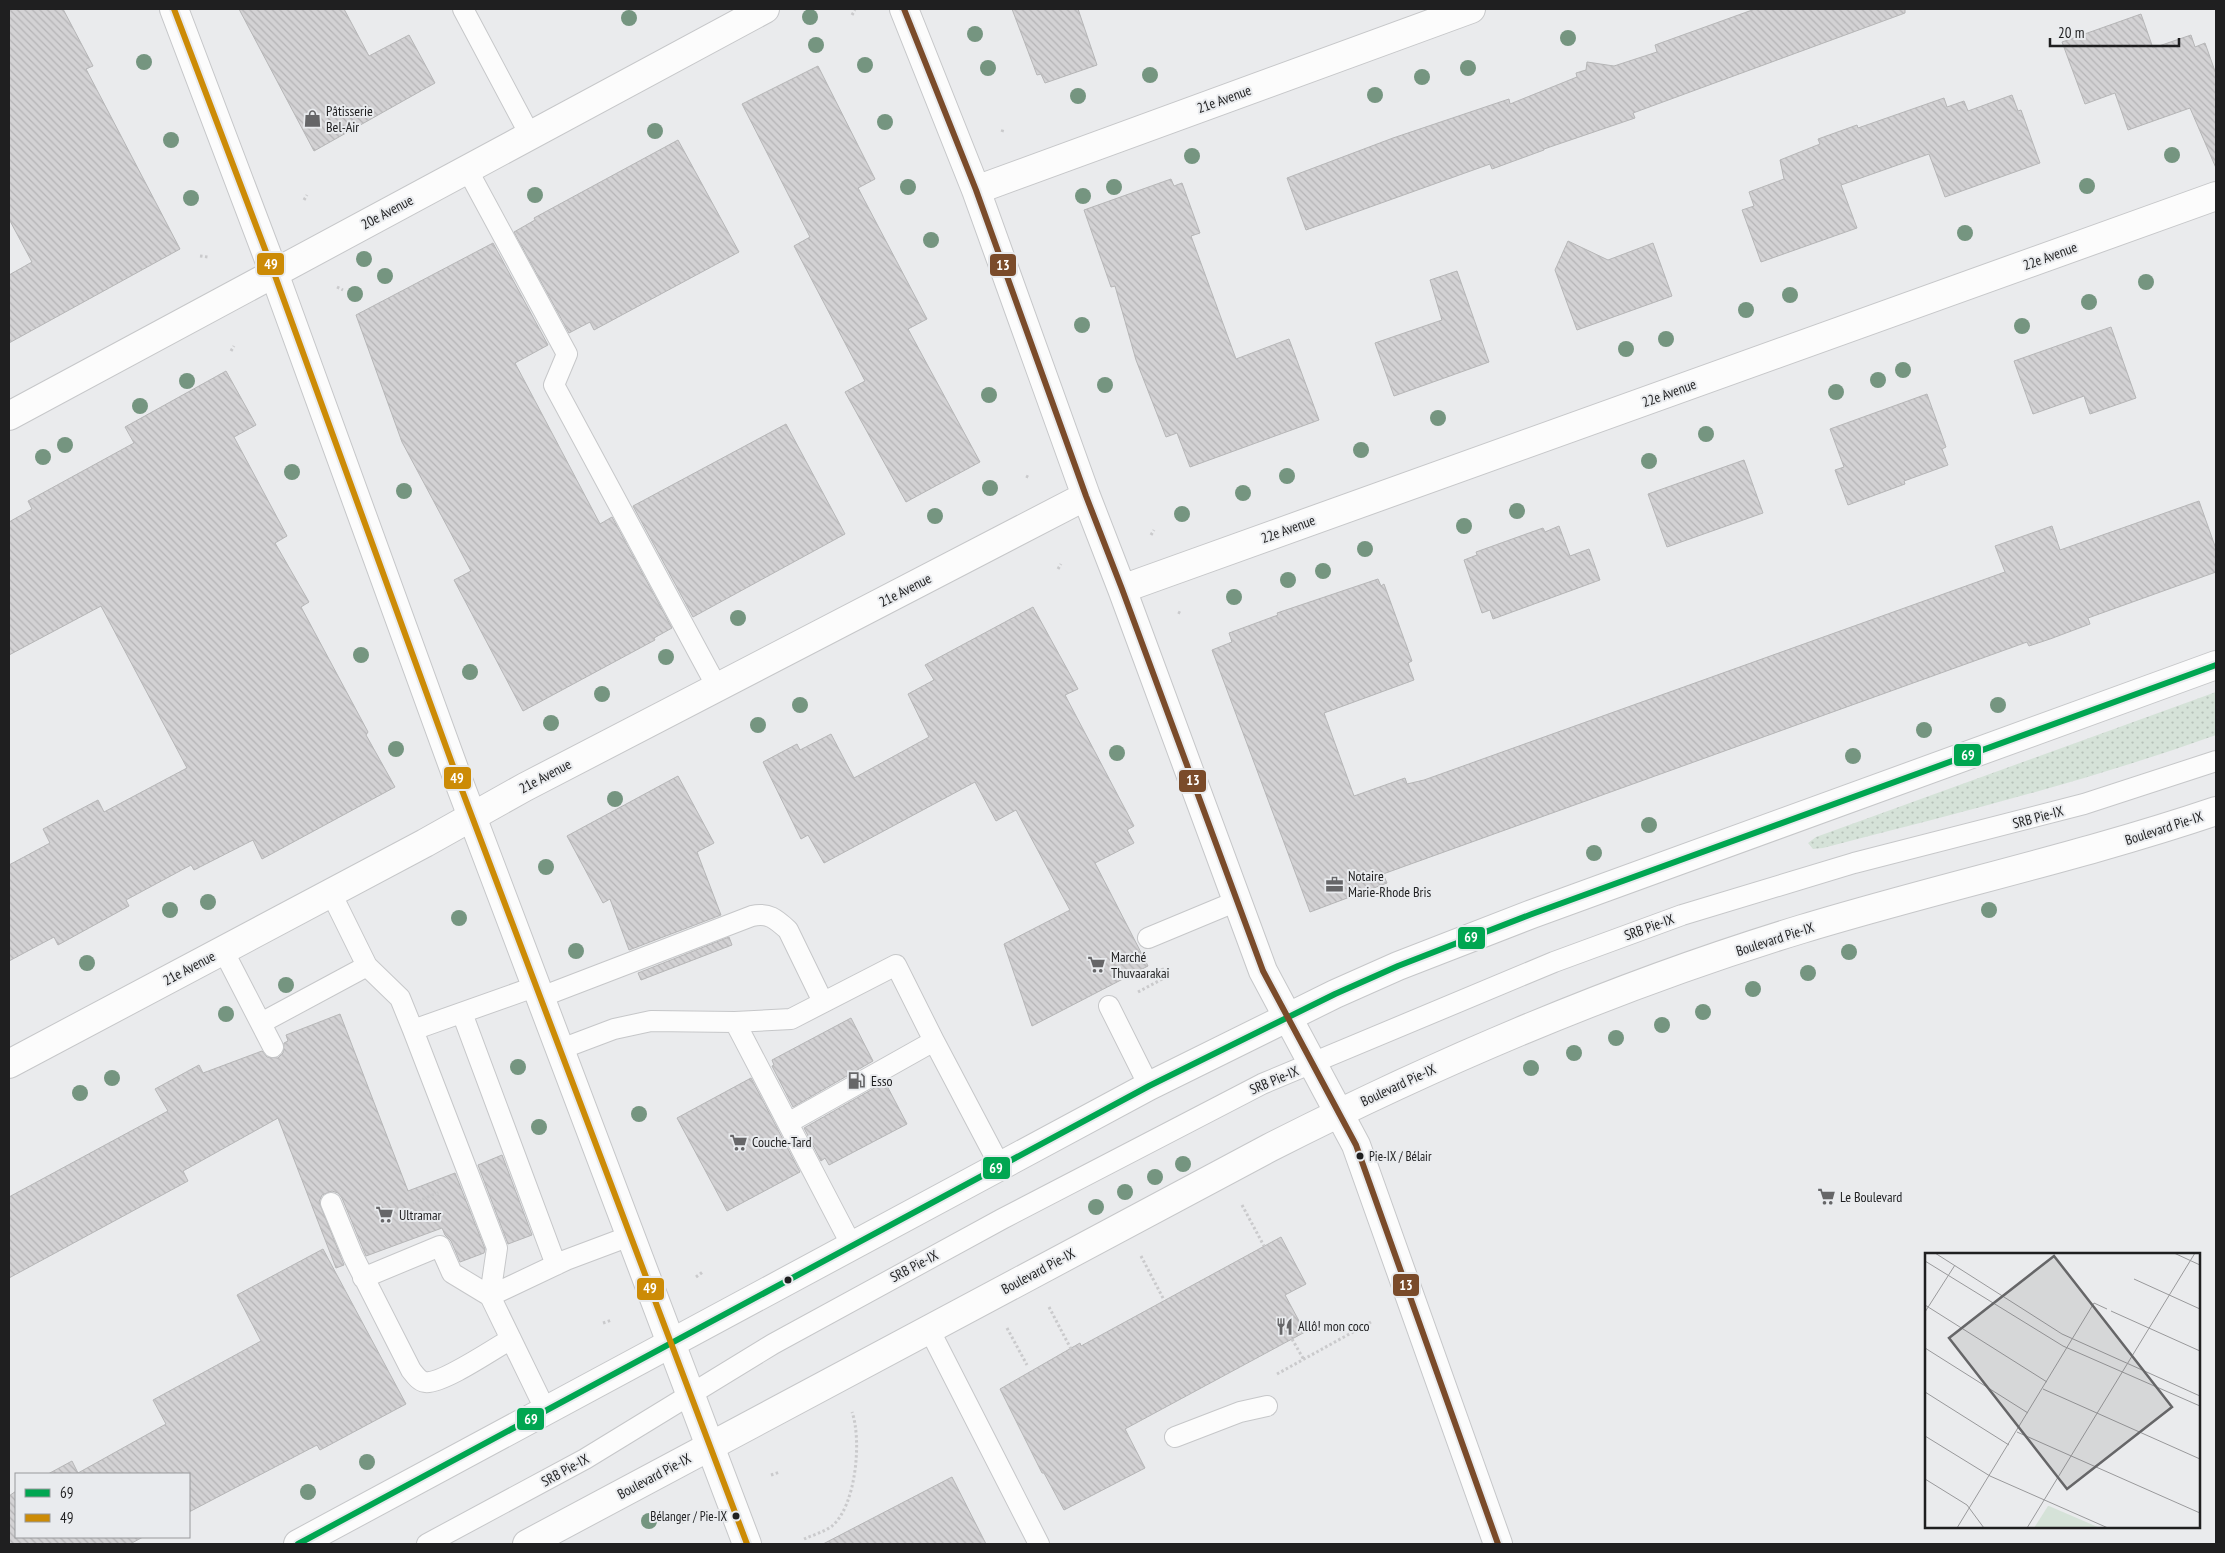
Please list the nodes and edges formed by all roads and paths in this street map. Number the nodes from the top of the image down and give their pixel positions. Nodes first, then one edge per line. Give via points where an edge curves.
1 (174, 9) edge
2 (463, 9) edge
3 (765, 9) edge
4 (904, 9) edge
5 (1471, 9) edge
6 (854, 10) edge
7 (852, 15) dead end
8 (530, 135) junction
9 (467, 169) junction
10 (976, 190) junction
11 (307, 195) dead end
12 (2216, 196) edge
13 (304, 200) dead end
14 (200, 256) dead end
15 (208, 258) dead end
16 (274, 273) junction
17 (337, 287) dead end
18 (343, 290) dead end
19 (234, 346) dead end
20 (231, 351) dead end
21 (9, 416) edge
22 (1086, 496) junction
23 (1154, 530) dead end
24 (1151, 535) dead end
25 (1061, 564) dead end
26 (1058, 569) dead end
27 (1122, 589) junction
28 (2216, 665) edge
29 (717, 687) junction
30 (2216, 761) edge
31 (2216, 811) edge
32 (473, 816) junction
33 (330, 893) junction
34 (1237, 901) junction
35 (1148, 938) joint
36 (222, 950) junction
37 (367, 966) junction
38 (539, 991) junction
39 (823, 1002) junction
40 (1109, 1006) joint
41 (462, 1013) junction
42 (1286, 1017) junction
43 (735, 1022) junction
44 (260, 1023) junction
45 (413, 1030) junction
46 (934, 1041) junction
47 (273, 1047) dead end
48 (560, 1049) junction
49 (1313, 1063) junction
50 (9, 1064) edge
51 (1149, 1086) junction
52 (1340, 1112) junction
53 (788, 1123) junction
54 (1000, 1166) junction
55 (1240, 1201) dead end
56 (332, 1203) dead end
57 (630, 1236) junction
58 (852, 1246) junction
59 (1264, 1246) dead end
60 (1140, 1255) dead end
61 (556, 1265) junction
62 (704, 1271) dead end
63 (696, 1277) dead end
64 (363, 1278) junction
65 (490, 1296) junction
66 (1164, 1300) dead end
67 (1048, 1306) dead end
68 (612, 1320) dead end
69 (1372, 1322) dead end
70 (603, 1323) dead end
71 (1007, 1328) dead end
72 (929, 1329) junction
73 (511, 1339) junction
74 (1292, 1339) dead end
75 (670, 1342) junction
76 (1071, 1348) dead end
77 (1304, 1360) junction
78 (1027, 1365) dead end
79 (1270, 1378) dead end
80 (690, 1393) junction
81 (1267, 1406) dead end
82 (545, 1410) junction
83 (851, 1411) dead end
84 (1175, 1438) dead end
85 (710, 1446) junction
86 (780, 1472) dead end
87 (771, 1476) dead end
88 (685, 1520) dead end
89 (681, 1522) dead end
90 (804, 1539) dead end
91 (298, 1544) edge
92 (427, 1544) edge
93 (527, 1544) edge
94 (747, 1544) edge
95 (1039, 1544) edge
96 (1498, 1544) edge

1 - 16 street
2 - 8 lane
3 - 8 street, 20e Avenue
4 - 10 street
5 - 10 street, 21e Avenue
6 - 7 path
8 - 9 street, 20e Avenue
9 - 16 street, 20e Avenue
9 - 29 lane via 567,354 554,385
10 - 22 street
11 - 13 path
12 - 27 street, 22e Avenue
14 - 15 path
16 - 21 street, 20e Avenue
16 - 32 street
17 - 18 path
19 - 20 path
22 - 27 street
22 - 29 street, 21e Avenue
23 - 24 path
25 - 26 path
27 - 34 street
28 - 42 street via 1532,914 1398,966
29 - 32 street, 21e Avenue
30 - 49 lane, SRB Pie-IX via 2084,804 1854,863 1691,912 1554,962
31 - 52 street, Boulevard Pie-IX via 2101,847 1747,947 1565,1013
32 - 33 street, 21e Avenue
32 - 38 street
33 - 36 street, 21e Avenue
33 - 37 lane
34 - 35 lane
34 - 42 street via 1262,971
35 - 40 path via 1166,977
36 - 44 lane
36 - 50 street, 21e Avenue
37 - 44 lane
37 - 45 lane via 400,998
38 - 39 lane via 765,914 788,930
38 - 41 lane
38 - 48 street
39 - 43 lane via 791,1019
39 - 46 lane via 896,965
40 - 51 lane
41 - 45 lane
41 - 61 lane
42 - 49 street
42 - 51 street
43 - 48 lane via 651,1021 614,1029
43 - 53 lane
44 - 47 lane
45 - 65 lane via 497,1248
46 - 53 lane
46 - 54 lane
48 - 57 street
49 - 52 street
49 - 80 lane, SRB Pie-IX via 1241,1094 994,1223
51 - 54 street
52 - 72 street, Boulevard Pie-IX
52 - 96 street via 1362,1159
53 - 58 lane
54 - 58 street
55 - 59 path
56 - 64 lane
57 - 61 lane
57 - 75 street
58 - 75 street
60 - 66 path
61 - 65 lane
62 - 63 path
64 - 65 lane via 440,1246 452,1273
64 - 73 lane via 411,1370 420,1380 441,1380
65 - 73 lane
67 - 76 path
68 - 70 path
69 - 77 path
71 - 78 path
72 - 85 street, Boulevard Pie-IX
72 - 95 lane
73 - 82 lane
74 - 77 path
75 - 80 street
75 - 82 street
77 - 79 path
80 - 85 street
80 - 92 lane, SRB Pie-IX via 585,1459
81 - 84 lane via 1240,1412
82 - 91 street
83 - 90 path via 855,1423 855,1475 846,1510 832,1526
85 - 93 street, Boulevard Pie-IX
85 - 94 street
86 - 87 path
88 - 89 path

